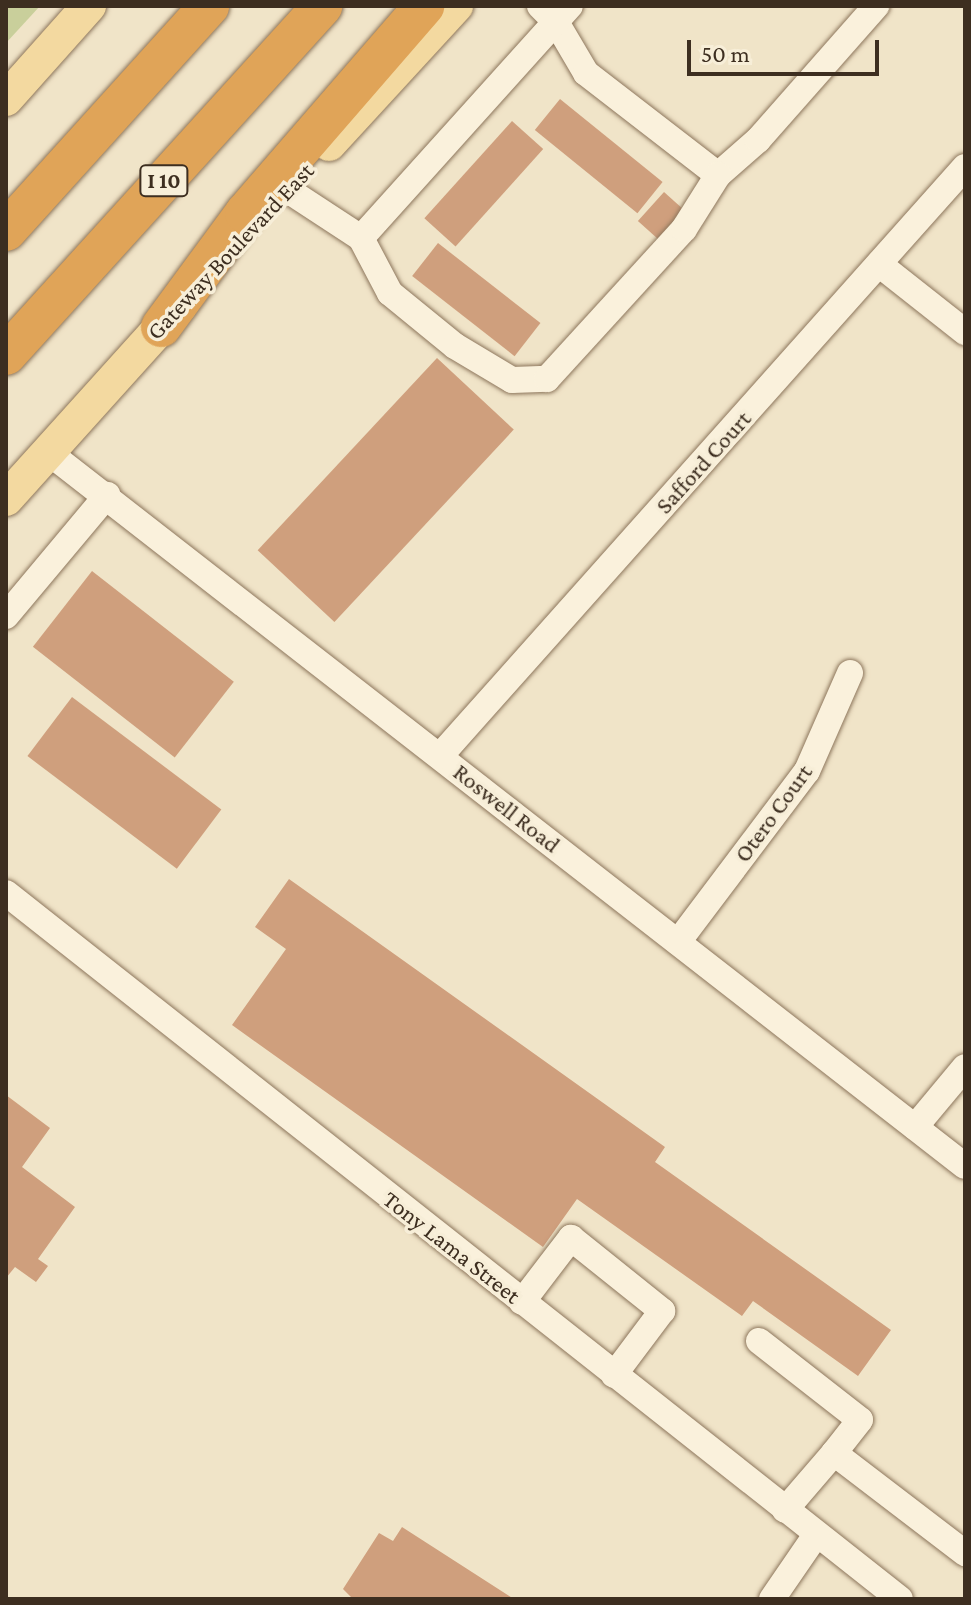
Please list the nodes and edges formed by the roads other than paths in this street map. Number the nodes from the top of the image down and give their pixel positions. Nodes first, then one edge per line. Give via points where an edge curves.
1 (89, 6) edge
2 (209, 6) edge
3 (322, 6) edge
4 (424, 6) edge
5 (456, 6) edge
6 (876, 6) edge
7 (555, 11) edge
8 (6, 99) edge
9 (965, 167) edge
10 (718, 175) junction
11 (280, 186) junction
12 (6, 231) edge
13 (361, 238) junction
14 (879, 264) junction
15 (161, 327) joint
16 (965, 332) edge
17 (6, 355) edge
18 (48, 452) junction
19 (107, 495) junction
20 (6, 499) edge
21 (6, 616) edge
22 (850, 673) dead end
23 (440, 756) junction
24 (6, 893) edge
25 (678, 942) junction
26 (965, 1067) edge
27 (915, 1127) junction
28 (965, 1166) edge
29 (522, 1302) junction
30 (759, 1341) dead end
31 (614, 1375) junction
32 (834, 1453) junction
33 (785, 1510) junction
34 (816, 1535) junction
35 (965, 1553) edge
36 (772, 1599) edge
37 (900, 1599) edge

1 - 8 main road
2 - 12 highway
3 - 17 highway, I 10
4 - 11 highway
5 - 11 main road, Gateway Boulevard East
6 - 10 street via 758,140
7 - 10 street via 586,73
7 - 13 street
9 - 14 street, Safford Court
10 - 13 street via 684,229 547,379 512,380 455,346 390,293
11 - 13 street
11 - 15 highway
14 - 16 street
14 - 23 street, Safford Court
15 - 18 main road, Gateway Boulevard East
18 - 19 street, Roswell Road
18 - 20 main road, Gateway Boulevard East
19 - 21 street
19 - 23 street, Roswell Road
22 - 25 street, Otero Court via 807,771
23 - 25 street, Roswell Road
24 - 29 street, Tony Lama Street
25 - 27 street, Roswell Road
26 - 27 street
27 - 28 street, Roswell Road
29 - 31 street, Tony Lama Street
29 - 31 street via 571,1238 662,1311
30 - 32 street via 860,1420
31 - 33 street, Tony Lama Street
32 - 33 street
32 - 35 street
33 - 34 street, Tony Lama Street
34 - 36 street
34 - 37 street, Tony Lama Street

